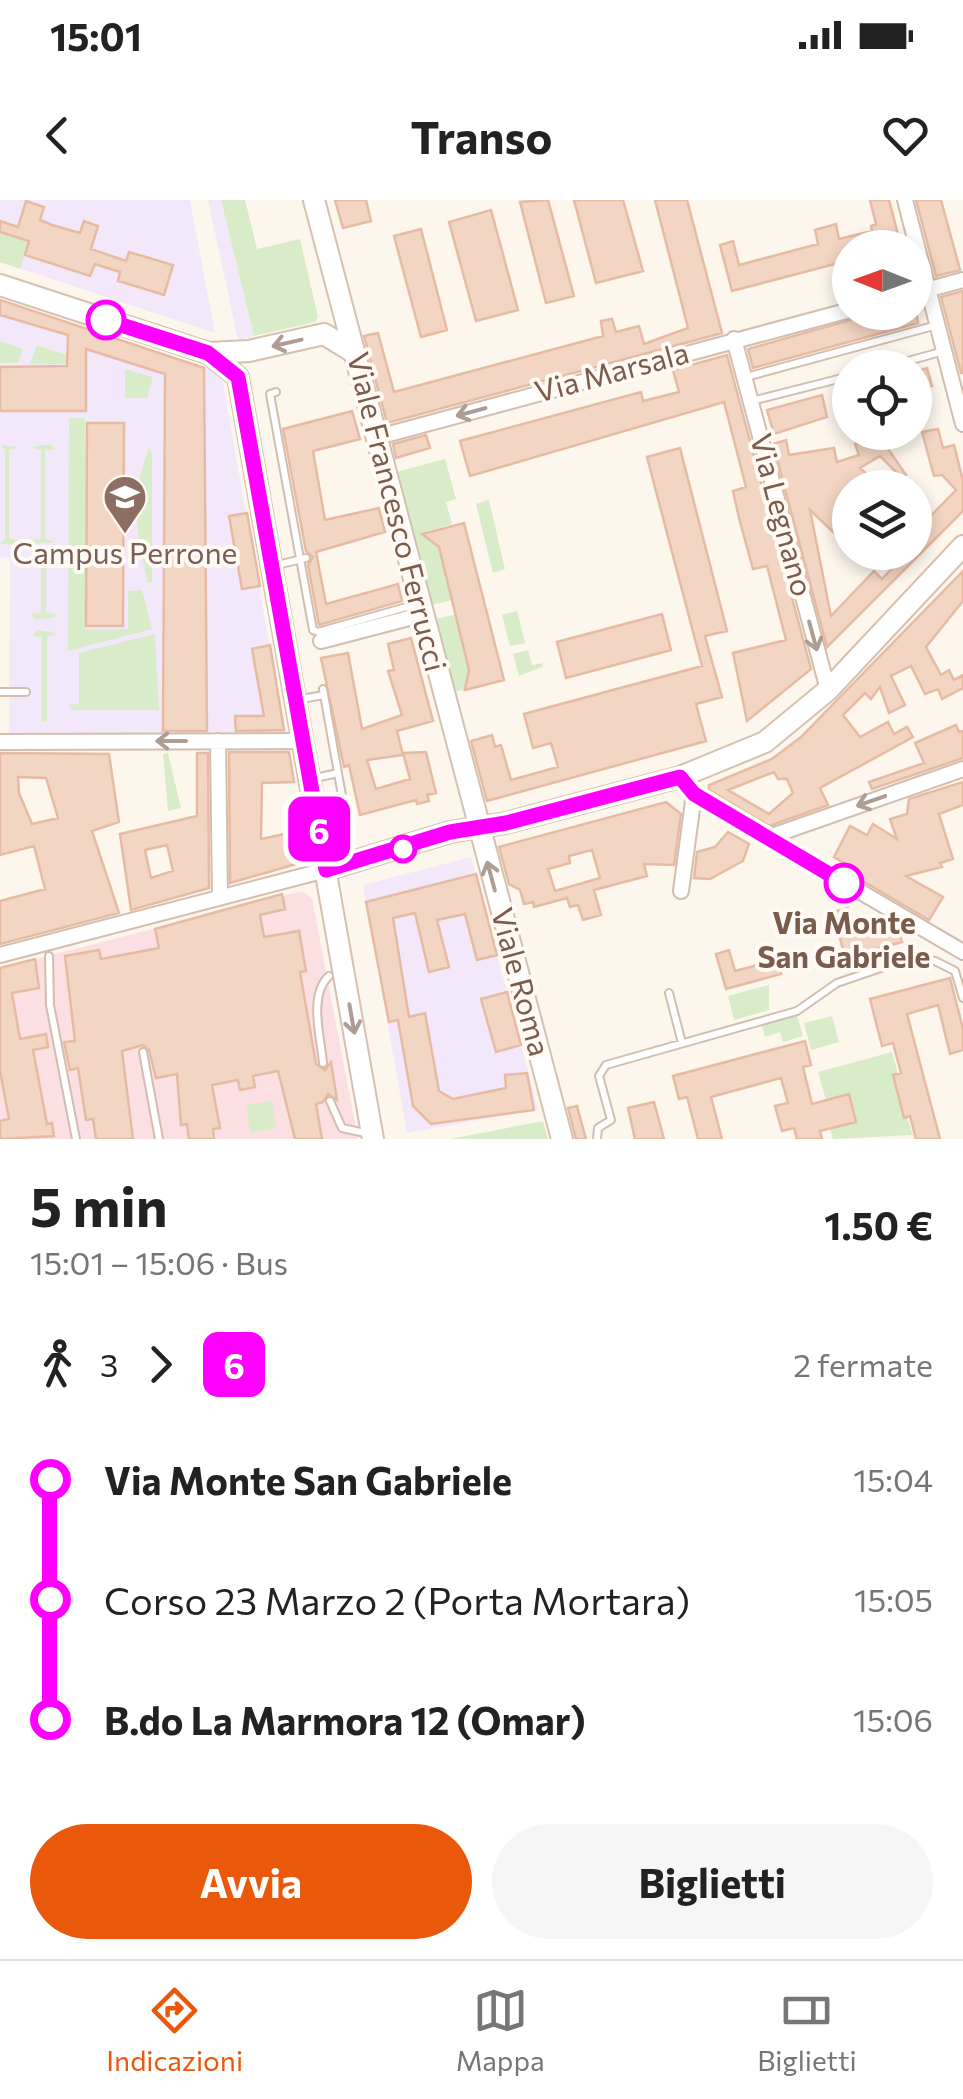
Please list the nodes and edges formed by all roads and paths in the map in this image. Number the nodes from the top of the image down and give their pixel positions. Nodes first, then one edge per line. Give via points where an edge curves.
1 (306, 200) edge
2 (314, 200) edge
3 (905, 200) edge
4 (911, 230) edge
5 (963, 280) edge
6 (0, 285) edge
7 (932, 288) edge
8 (932, 312) edge
9 (832, 314) edge
10 (938, 324) junction
11 (324, 334) junction
12 (734, 339) junction
13 (350, 350) junction
14 (945, 351) junction
15 (241, 352) junction
16 (208, 353) junction
17 (932, 355) edge
18 (238, 377) junction
19 (744, 378) junction
20 (832, 381) edge
21 (276, 392) dead end
22 (750, 402) junction
23 (963, 424) edge
24 (374, 438) junction
25 (963, 546) edge
26 (303, 559) junction
27 (272, 566) junction
28 (420, 609) junction
29 (321, 642) dead end
30 (828, 690) junction
31 (0, 692) edge
32 (26, 692) dead end
33 (296, 700) junction
34 (218, 741) junction
35 (303, 741) junction
36 (0, 742) edge
37 (963, 769) edge
38 (338, 773) junction
39 (680, 777) junction
40 (310, 780) junction
41 (694, 794) junction
42 (346, 818) dead end
43 (478, 825) junction
44 (766, 838) junction
45 (326, 870) junction
46 (681, 891) dead end
47 (220, 898) junction
48 (963, 952) edge
49 (0, 956) edge
50 (49, 956) dead end
51 (329, 976) dead end
52 (669, 994) dead end
53 (963, 998) edge
54 (682, 1044) junction
55 (143, 1052) dead end
56 (323, 1063) dead end
57 (330, 1101) dead end
58 (372, 1137) edge
59 (76, 1139) edge
60 (159, 1139) edge
61 (562, 1139) edge
62 (597, 1139) edge

1 - 11 street via 334,304
2 - 13 street, Viale Francesco Ferrucci
3 - 4 street
5 - 7 street
6 - 16 street
8 - 10 street
9 - 12 street, Via Marsala
10 - 14 street
10 - 19 lane
11 - 13 street
11 -> 15 street
12 - 19 street, Via Legnano
12 -> 24 street, Via Marsala
13 - 24 street, Viale Francesco Ferrucci
14 - 17 lane
14 - 23 street
15 - 16 street
15 - 18 street
16 - 18 street
18 - 27 street
19 - 22 street, Via Legnano
20 - 22 lane
21 - 26 lane via 270,394
22 -> 30 street, Via Legnano
24 - 28 street, Viale Francesco Ferrucci
25 - 30 street
26 - 27 lane
26 - 28 lane via 315,632
27 - 33 street
28 - 29 street
28 - 43 street, Viale Francesco Ferrucci
30 - 39 street via 765,742
31 - 32 lane
33 - 35 street
33 - 38 lane via 324,692
34 - 35 street
34 -> 36 street
34 - 47 street
35 - 40 street
37 -> 44 street
38 - 40 lane
38 - 42 lane
39 - 41 street
39 - 43 street
40 - 45 street
41 - 44 street
41 - 46 street
43 - 45 street
61 -> 43 street, Viale Roma
44 - 48 street
45 - 47 street
45 -> 58 street
47 - 49 street
50 - 59 lane via 50,1006
51 - 56 lane via 318,1010
52 - 54 lane
53 - 54 lane via 956,972 910,958 837,982 797,1011
54 - 62 lane via 601,1069 610,1120 598,1128
55 - 60 lane
57 - 58 lane via 342,1128

